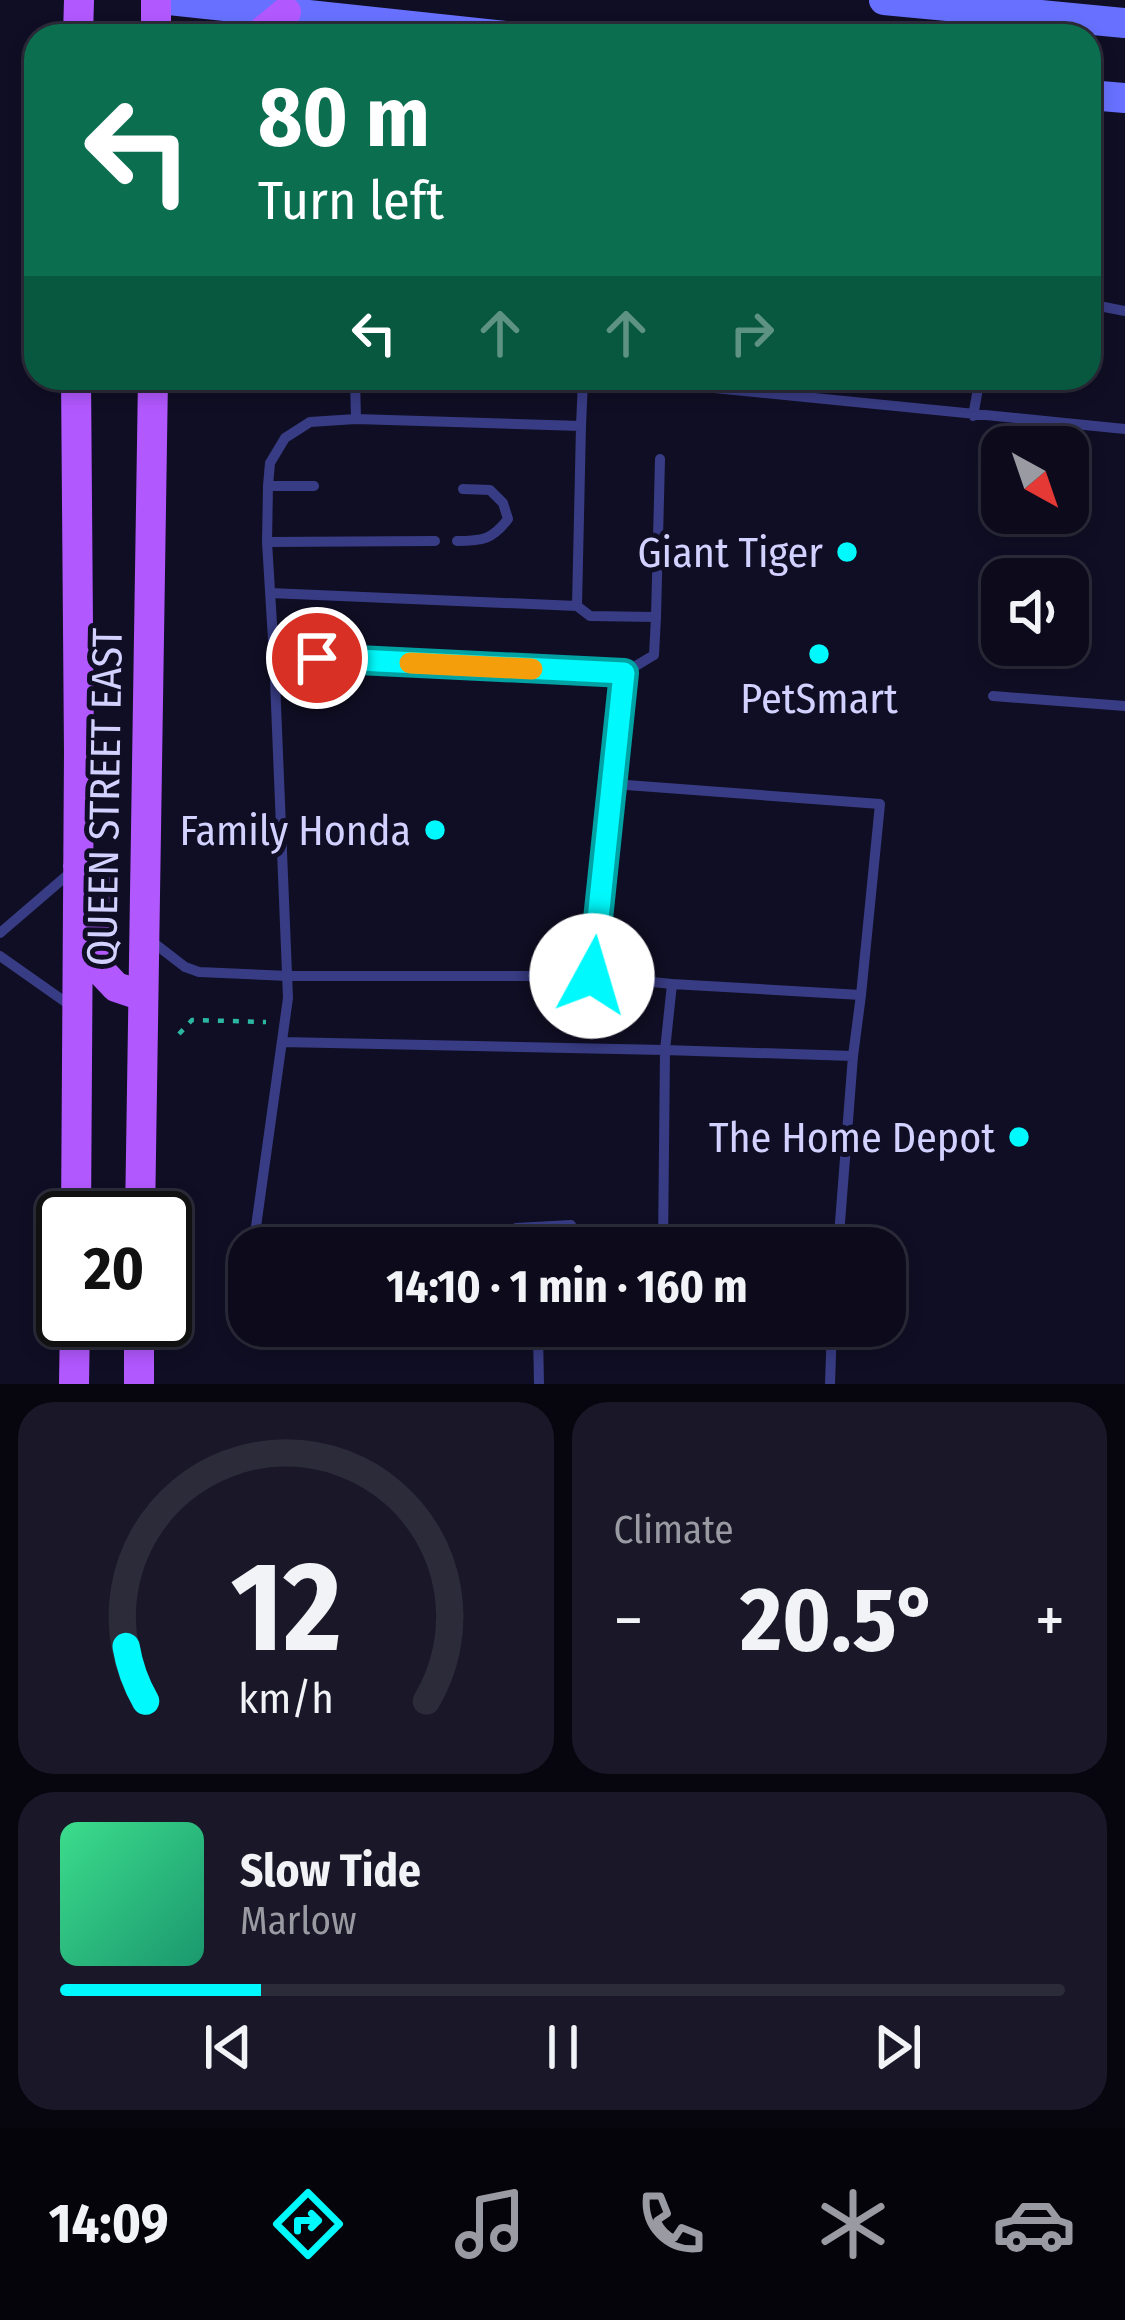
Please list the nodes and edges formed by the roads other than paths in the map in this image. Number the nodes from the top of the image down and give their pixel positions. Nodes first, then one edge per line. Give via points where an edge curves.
1 (169, 0) edge
2 (884, 0) edge
3 (286, 12) junction
4 (1125, 22) edge
5 (272, 24) edge
6 (396, 24) edge
7 (76, 390) edge
8 (153, 390) edge
9 (355, 390) edge
10 (583, 390) edge
11 (775, 390) edge
12 (978, 390) edge
13 (973, 416) junction
14 (356, 418) junction
15 (581, 426) junction
16 (1125, 430) edge
17 (660, 459) dead end
18 (268, 486) junction
19 (314, 486) dead end
20 (463, 489) dead end
21 (435, 541) dead end
22 (457, 541) dead end
23 (267, 542) junction
24 (270, 593) junction
25 (577, 606) junction
26 (656, 617) junction
27 (274, 656) junction
28 (624, 673) junction
29 (994, 696) dead end
30 (1125, 706) edge
31 (613, 784) junction
32 (78, 866) junction
33 (0, 933) edge
34 (143, 934) junction
35 (0, 956) edge
36 (289, 976) junction
37 (592, 976) junction
38 (672, 984) junction
39 (861, 994) junction
40 (143, 995) junction
41 (77, 1011) junction
42 (282, 1042) junction
43 (665, 1050) junction
44 (853, 1056) junction
45 (76, 1191) edge
46 (140, 1191) edge
47 (257, 1227) edge
48 (534, 1227) edge
49 (571, 1227) edge
50 (663, 1227) edge
51 (840, 1227) edge
52 (75, 1347) edge
53 (139, 1347) edge
54 (538, 1347) edge
55 (830, 1347) edge
56 (74, 1384) edge
57 (139, 1384) edge
58 (539, 1384) edge
59 (830, 1384) edge

1 - 3 main road
2 - 4 main road
3 - 5 main road
3 - 6 main road
7 - 32 main road, QUEEN STREET EAST
8 - 34 main road, QUEEN STREET EAST
9 - 14 lane
10 - 15 lane
11 - 13 lane
12 - 13 lane
13 - 16 lane
14 - 15 lane
14 - 18 lane via 310,422 285,438
15 - 25 lane
17 - 26 lane
18 - 19 lane
18 - 23 lane
20 - 22 lane via 490,490 508,519 479,541
21 - 23 lane
23 - 24 lane
24 - 25 lane
24 - 27 lane
25 - 26 lane via 590,616
26 - 28 lane via 654,656
27 - 28 lane
27 - 36 lane
28 - 31 lane
29 - 30 lane
31 - 37 lane
31 - 39 lane via 880,804
32 - 33 lane
32 - 40 main road via 99,888 100,970 116,987
32 - 41 main road, QUEEN STREET EAST
34 - 36 lane via 185,968
34 - 40 main road, QUEEN STREET EAST
35 - 41 lane
36 - 37 lane
36 - 42 lane
37 - 38 lane
38 - 39 lane
38 - 43 lane
39 - 44 lane
40 - 46 main road, QUEEN STREET EAST
41 - 45 main road, QUEEN STREET EAST
42 - 43 lane
42 - 47 lane
43 - 44 lane
43 - 50 lane
44 - 51 lane
48 - 49 lane
52 - 56 main road
53 - 57 main road
54 - 58 lane
55 - 59 lane

